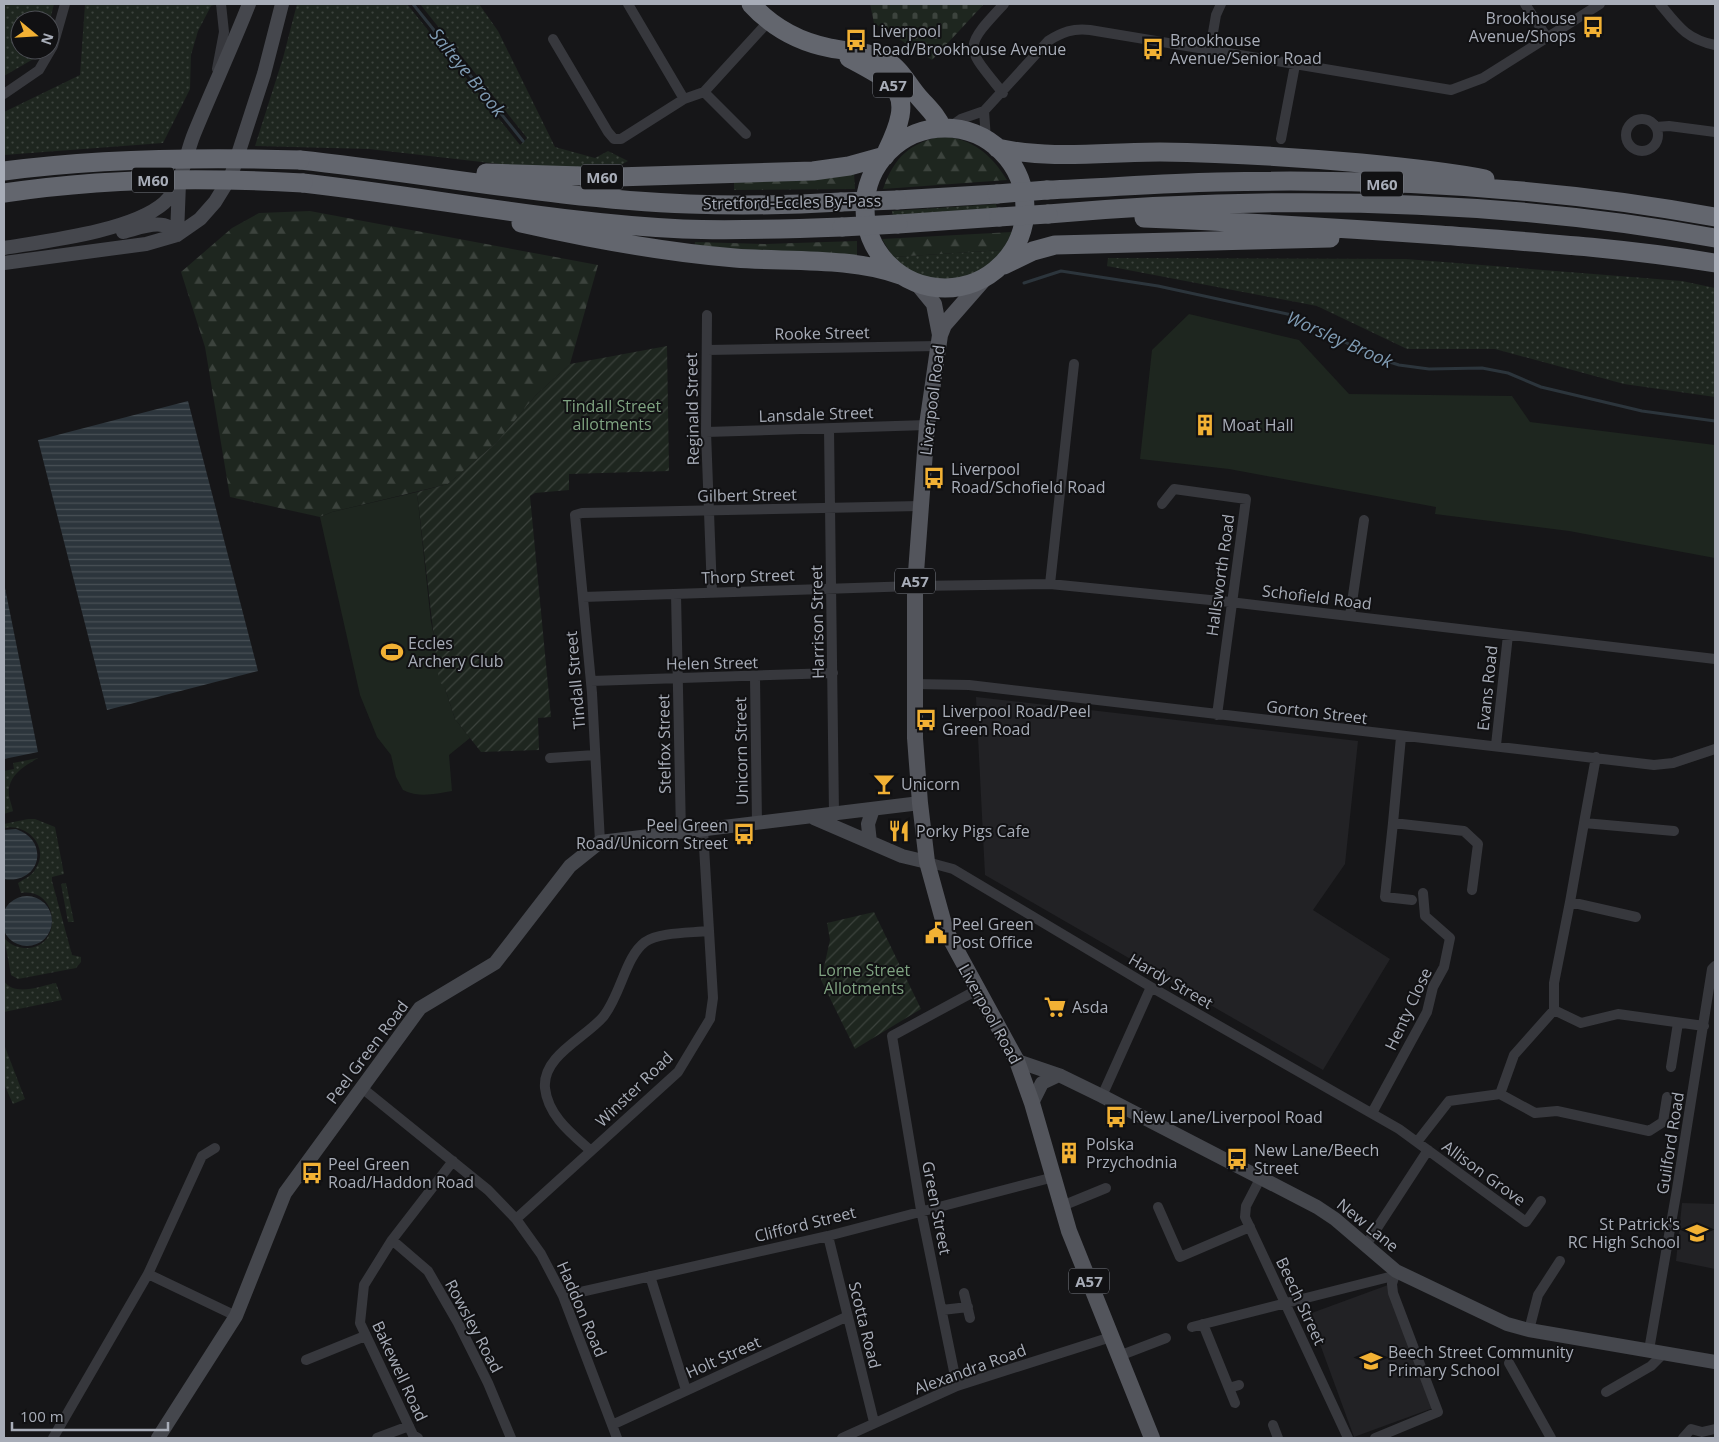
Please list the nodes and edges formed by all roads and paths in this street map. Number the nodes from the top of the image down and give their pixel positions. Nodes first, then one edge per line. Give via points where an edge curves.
1 (65, 4) edge
2 (221, 4) edge
3 (249, 4) edge
4 (282, 4) edge
5 (628, 4) edge
6 (751, 4) edge
7 (1004, 4) edge
8 (1221, 4) edge
9 (1525, 4) edge
10 (1600, 4) edge
11 (1660, 4) edge
12 (769, 22) junction
13 (1546, 36) junction
14 (553, 39) dead end
15 (1715, 45) edge
16 (830, 48) junction
17 (1210, 50) junction
18 (1294, 65) junction
19 (212, 92) junction
20 (704, 92) junction
21 (1003, 93) junction
22 (4, 94) edge
23 (684, 99) junction
24 (984, 111) junction
25 (945, 128) junction
26 (1656, 128) dead end
27 (1715, 132) edge
28 (746, 134) dead end
29 (1281, 139) dead end
30 (991, 144) junction
31 (885, 155) junction
32 (355, 166) junction
33 (4, 171) edge
34 (180, 174) junction
35 (384, 192) junction
36 (4, 193) edge
37 (1547, 194) junction
38 (1048, 214) junction
39 (1715, 217) edge
40 (79, 234) junction
41 (1426, 234) junction
42 (177, 235) junction
43 (1715, 238) edge
44 (4, 248) edge
45 (4, 263) edge
46 (1715, 263) edge
47 (990, 274) junction
48 (908, 278) junction
49 (707, 315) dead end
50 (939, 341) junction
51 (707, 350) junction
52 (1074, 364) dead end
53 (928, 425) junction
54 (829, 428) junction
55 (706, 432) junction
56 (1162, 504) dead end
57 (920, 506) junction
58 (829, 508) junction
59 (710, 510) junction
60 (574, 516) joint
61 (1364, 520) dead end
62 (1050, 584) junction
63 (915, 586) junction
64 (832, 589) junction
65 (712, 592) junction
66 (676, 594) junction
67 (583, 597) junction
68 (1230, 602) junction
69 (1350, 616) junction
70 (1508, 635) junction
71 (1715, 659) edge
72 (833, 673) junction
73 (755, 677) junction
74 (678, 678) junction
75 (591, 681) junction
76 (914, 684) junction
77 (1217, 715) junction
78 (1400, 736) junction
79 (1496, 745) junction
80 (1715, 748) edge
81 (596, 755) junction
82 (1596, 757) junction
83 (550, 758) dead end
84 (920, 803) junction
85 (873, 809) junction
86 (834, 814) junction
87 (814, 818) junction
88 (1393, 823) junction
89 (1584, 823) junction
90 (757, 824) junction
91 (703, 830) junction
92 (1674, 831) dead end
93 (680, 833) junction
94 (600, 842) junction
95 (870, 842) junction
96 (927, 862) junction
97 (1472, 890) dead end
98 (1423, 893) dead end
99 (1412, 900) dead end
100 (1570, 902) junction
101 (1636, 917) dead end
102 (708, 931) junction
103 (1714, 968) edge
104 (1151, 987) junction
105 (977, 990) junction
106 (1554, 1010) junction
107 (1678, 1023) junction
108 (1704, 1026) junction
109 (1017, 1060) junction
110 (1671, 1067) dead end
111 (1059, 1075) junction
112 (362, 1088) junction
113 (1500, 1094) junction
114 (1102, 1096) junction
115 (1666, 1098) dead end
116 (1032, 1104) junction
117 (1372, 1113) junction
118 (1417, 1142) junction
119 (215, 1148) dead end
120 (1428, 1150) junction
121 (591, 1151) junction
122 (453, 1161) junction
123 (1054, 1177) junction
124 (1261, 1177) junction
125 (1106, 1188) dead end
126 (1541, 1201) dead end
127 (1062, 1206) junction
128 (1158, 1207) dead end
129 (921, 1210) junction
130 (516, 1219) junction
131 (1250, 1227) junction
132 (828, 1236) junction
133 (392, 1240) junction
134 (1366, 1245) junction
135 (1560, 1261) dead end
136 (148, 1274) junction
137 (1395, 1274) junction
138 (650, 1276) junction
139 (964, 1293) dead end
140 (563, 1296) junction
141 (1286, 1303) junction
142 (968, 1307) junction
143 (942, 1310) junction
144 (236, 1316) junction
145 (846, 1317) junction
146 (970, 1318) dead end
147 (1203, 1324) junction
148 (1192, 1327) dead end
149 (1529, 1330) junction
150 (365, 1336) junction
151 (1111, 1337) junction
152 (1166, 1338) dead end
153 (1649, 1350) junction
154 (1664, 1353) junction
155 (1120, 1356) junction
156 (306, 1360) dead end
157 (1715, 1362) edge
158 (1509, 1363) dead end
159 (957, 1386) junction
160 (686, 1390) junction
161 (1606, 1392) dead end
162 (1235, 1402) dead end
163 (874, 1422) junction
164 (612, 1425) junction
165 (1273, 1425) dead end
166 (409, 1426) junction
167 (1715, 1429) edge
168 (53, 1438) edge
169 (158, 1438) edge
170 (376, 1438) edge
171 (418, 1438) edge
172 (512, 1438) edge
173 (617, 1438) edge
174 (842, 1438) edge
175 (1152, 1438) edge
176 (1278, 1438) edge
177 (1348, 1438) edge
178 (1375, 1438) edge
179 (1550, 1438) edge
180 (1683, 1438) edge

1 - 22 street via 53,46 39,70
2 - 19 street via 224,32
3 - 19 street
4 - 42 street via 264,74 231,176 206,213
5 - 23 street
6 - 12 highway, A57
7 - 21 street via 978,32 973,46 978,62
8 - 17 street
9 - 13 street
10 - 13 street
11 - 15 street via 1682,30 1699,42
12 - 16 highway, A57 via 784,32
12 - 20 street
13 - 18 street via 1483,78 1451,90
14 - 23 street via 614,139 629,135
16 - 25 highway, A57 via 861,51 893,65
16 - 31 highway, A57 via 877,71 896,90 901,106 900,121
17 - 18 street
17 - 21 street via 1090,30 1070,30 1061,32 1048,42
18 - 29 street
19 - 34 street
20 - 23 street
20 - 28 street
21 - 24 street
24 - 25 street
24 - 30 street
25 - 30 highway, A57 via 961,130
25 - 31 highway, A57 via 916,134 899,142
26 - 27 street via 1669,126
30 - 37 highway via 1020,153 1178,153 1318,160 1461,174
30 - 47 highway, A57 via 1016,171 1023,190 1025,210 1014,248
31 - 32 highway, M60 via 849,166 813,171 598,177
31 - 48 highway, A57 via 868,185 865,215 869,235 878,253
32 - 33 highway, Stretford-Eccles By-Pass / M60, bridge via 300,160 222,158 123,160
32 - 37 highway, Stretford-Eccles By-Pass / M60, bridge via 485,185 616,199 759,206 1216,182 1331,182
34 - 40 street via 170,198 145,216
34 - 42 street
35 - 36 highway, Stretford-Eccles By-Pass / M60, bridge via 241,180 128,181
35 - 38 highway, Stretford-Eccles By-Pass / M60, bridge via 482,208 682,229 842,227
35 - 48 highway, M60 via 638,247 721,257 871,266
37 - 39 highway, M60
38 - 41 highway via 1264,222
38 - 43 highway, M60 via 1231,204 1400,205 1593,221
40 - 42 street via 103,236 162,224 173,228
40 - 44 street
41 - 46 highway via 1565,244
41 - 47 highway via 1078,244 1041,248
42 - 45 street via 146,244
47 - 48 highway, A57 via 965,286 950,288
47 - 50 main road, Liverpool Road / A57 via 944,325
48 - 50 main road, Liverpool Road / A57 via 934,304
49 - 51 street, Reginald Street
50 - 51 street, Rooke Street
50 - 53 main road, Liverpool Road / A57
51 - 55 street, Reginald Street
52 - 62 street
53 - 54 street, Lansdale Street
53 - 57 main road, Liverpool Road / A57
54 - 55 street, Lansdale Street
54 - 58 street, Harrison Street
55 - 59 street, Reginald Street
56 - 68 street, Hallsworth Road via 1174,490 1246,499
57 - 58 street, Gilbert Street
57 - 63 main road, Liverpool Road / A57
58 - 59 street, Gilbert Street
58 - 64 street, Harrison Street
59 - 60 street, Gilbert Street
59 - 65 street, Reginald Street
60 - 67 street, Tindall Street
61 - 69 street
62 - 63 street, Schofield Road
62 - 68 street, Schofield Road
63 - 64 street, Thorp Street
63 - 76 main road, Liverpool Road / A57
64 - 65 street, Thorp Street
64 - 72 street, Harrison Street
65 - 66 street, Thorp Street
66 - 67 street, Thorp Street
66 - 74 street, Stelfox Street
67 - 75 street, Tindall Street
68 - 69 street, Schofield Road
68 - 77 street, Hallsworth Road
69 - 70 street, Schofield Road
70 - 71 street, Schofield Road
70 - 79 street, Evans Road
72 - 73 street, Helen Street
72 - 86 street, Harrison Street
73 - 74 street, Helen Street
73 - 90 street, Unicorn Street
74 - 75 street, Helen Street
74 - 93 street, Stelfox Street
75 - 81 street, Tindall Street
76 - 77 street, Gorton Street via 969,685
76 - 84 main road, Liverpool Road / A57
77 - 78 street, Gorton Street
78 - 79 street, Gorton Street
78 - 88 street
79 - 82 street, Gorton Street
80 - 82 street, Gorton Street via 1673,763 1654,765
81 - 83 street
81 - 94 street, Tindall Street
82 - 89 street
84 - 85 street
84 - 96 main road, Liverpool Road / A57
85 - 86 street
85 - 95 street via 868,824
86 - 87 street
87 - 90 street
87 - 95 street
88 - 97 street via 1464,831 1478,844
88 - 99 street via 1385,897
89 - 92 street
89 - 100 street
90 - 91 street
91 - 93 street
91 - 102 street, Winster Road
93 - 94 street
94 - 112 street, Peel Green Road via 570,866 495,963 420,1008
95 - 96 street via 902,856
96 - 104 street, Hardy Street via 953,869
96 - 105 main road, Liverpool Road / A57 via 946,931
98 - 117 street, Henty Close via 1425,916 1450,938 1444,968 1433,987 1427,1012
100 - 101 street
100 - 106 street via 1554,984
102 - 121 street, Winster Road via 713,998 710,1019 700,1038 678,1072
102 - 121 street via 656,936 645,942 632,957 617,996 603,1016 554,1060 546,1075 545,1087 556,1116
103 - 108 street, Guilford Road
104 - 114 street
104 - 117 street, Hardy Street
105 - 109 main road, Liverpool Road / A57
105 - 129 street, Green Street via 892,1036
106 - 107 street via 1581,1023 1618,1014
106 - 113 street via 1514,1055
107 - 108 street
107 - 110 street
108 - 153 street, Guilford Road
109 - 111 street, New Lane
109 - 116 main road, Liverpool Road / A57
111 - 114 street, New Lane
111 - 116 street via 1042,1082
112 - 122 street, Haddon Road
112 - 144 street, Peel Green Road via 285,1193
113 - 115 street via 1536,1113 1557,1111 1649,1131 1663,1122
113 - 118 street via 1449,1101
114 - 124 street, New Lane
116 - 123 main road, Liverpool Road / A57
117 - 118 street, Hardy Street
118 - 120 street, Hardy Street
119 - 136 street via 202,1156
120 - 126 street, Allison Grove via 1526,1222
120 - 134 street
121 - 130 street, Winster Road
122 - 130 street, Haddon Road
122 - 133 street, Bakewell Road
123 - 127 main road, Liverpool Road / A57
123 - 129 street, Clifford Street
124 - 131 street, Beech Street via 1244,1211
124 - 134 street, New Lane via 1335,1218
125 - 127 street
127 - 151 main road, Liverpool Road / A57
128 - 131 street via 1180,1256
129 - 132 street, Clifford Street
129 - 143 street, Green Street
130 - 140 street, Haddon Road via 541,1254
131 - 141 street, Beech Street
132 - 138 street, Clifford Street
132 - 145 street, Scotta Road
133 - 150 street, Bakewell Road via 364,1285 360,1322
133 - 172 street, Rowsley Road via 428,1271 475,1358
134 - 137 street, New Lane
135 - 149 street via 1538,1295
136 - 144 street
136 - 168 street
137 - 141 street
137 - 149 street, New Lane via 1507,1324
137 - 178 street via 1393,1293 1438,1412
138 - 140 street, Clifford Street
138 - 160 street
139 - 142 street
140 - 164 street, Haddon Road
141 - 147 street
141 - 177 street, Beech Street
142 - 143 street
142 - 146 street
143 - 159 street, Green Street
144 - 169 street, Peel Green Road
145 - 160 street, Holt Street
145 - 163 street, Scotta Road
147 - 148 street
147 - 162 street via 1234,1387
149 - 153 street, New Lane
150 - 156 street
150 - 166 street, Bakewell Road
151 - 155 main road, Liverpool Road / A57
151 - 159 street, Alexandra Road
152 - 155 street
153 - 154 street, New Lane
154 - 157 street, New Lane
154 - 161 street via 1651,1366
155 - 175 main road, Liverpool Road / A57
158 - 179 street
159 - 163 street, Alexandra Road
160 - 164 street, Holt Street
163 - 174 street, Alexandra Road
164 - 173 street, Haddon Road
165 - 176 street
166 - 170 street
166 - 171 street, Bakewell Road
167 - 180 street via 1702,1432 1691,1429

